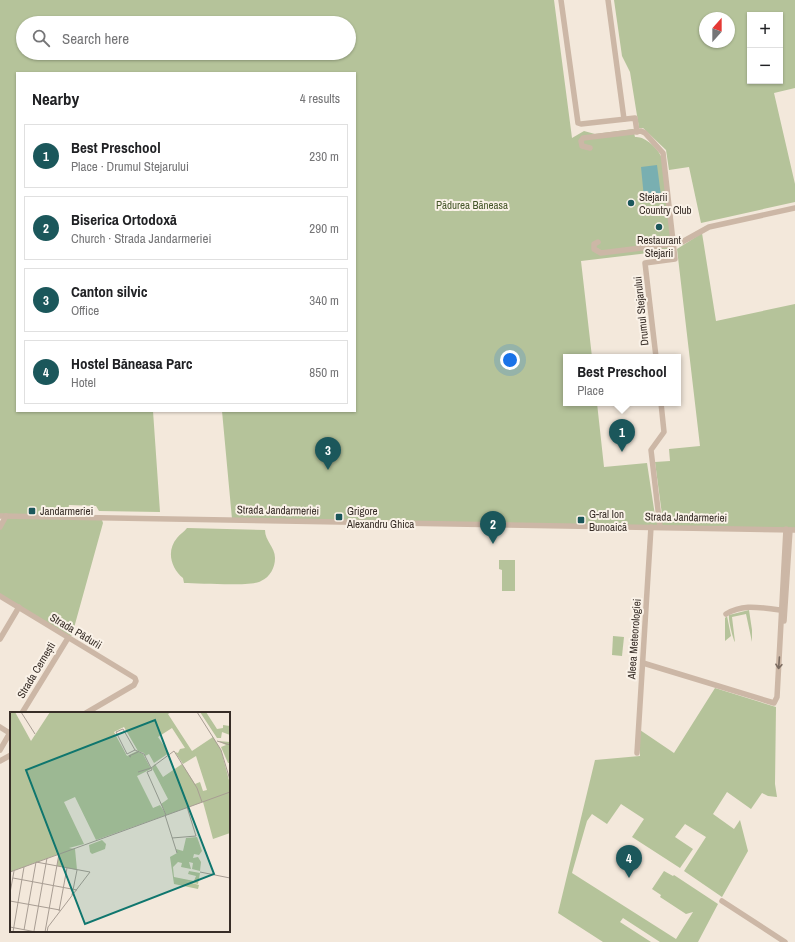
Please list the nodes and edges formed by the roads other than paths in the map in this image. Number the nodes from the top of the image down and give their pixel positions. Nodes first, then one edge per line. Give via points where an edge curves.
1 (561, 0) edge
2 (608, 0) edge
3 (624, 119) junction
4 (637, 132) junction
5 (590, 148) dead end
6 (795, 208) edge
7 (598, 242) dead end
8 (673, 244) junction
9 (656, 354) edge
10 (661, 406) edge
11 (0, 516) edge
12 (6, 516) junction
13 (651, 526) junction
14 (0, 527) edge
15 (660, 527) junction
16 (790, 530) edge
17 (0, 596) edge
18 (19, 608) junction
19 (780, 610) junction
20 (726, 614) dead end
21 (68, 638) junction
22 (0, 639) edge
23 (782, 649) dead end
24 (643, 663) junction
25 (23, 712) edge
26 (88, 712) edge
27 (0, 727) edge
28 (10, 732) edge
29 (10, 735) edge
30 (0, 750) edge
31 (637, 753) dead end
32 (10, 756) edge
33 (0, 761) edge
34 (722, 901) dead end
35 (785, 942) edge

1 - 3 street via 578,123
2 - 3 street
3 - 4 street via 635,118
4 - 5 street via 583,138 582,146
4 - 8 street via 645,132 663,152
6 - 8 street via 709,227 682,242
7 - 8 street via 594,244 594,249 601,253
8 - 9 street, Drumul Stejarului via 675,259 645,263
10 - 15 street via 664,432 651,450
11 - 12 street, Strada Jandarmeriei
12 - 13 street, Strada Jandarmeriei
12 - 14 street
13 - 15 street, Strada Jandarmeriei
13 - 24 street, Aleea Meteorologiei
15 - 16 street, Strada Jandarmeriei
16 - 19 street
16 - 23 street
17 - 18 street, Strada Pădurii
18 - 21 street, Strada Pădurii
18 - 22 street
19 - 20 street via 748,606 736,608
19 -> 24 street via 777,697 774,703
21 - 25 street, Strada Cernești
21 - 26 street, Strada Pădurii via 135,678 136,681 134,685
24 - 31 street, Aleea Meteorologiei
27 - 28 street
29 - 30 street
32 - 33 street
34 - 35 street

